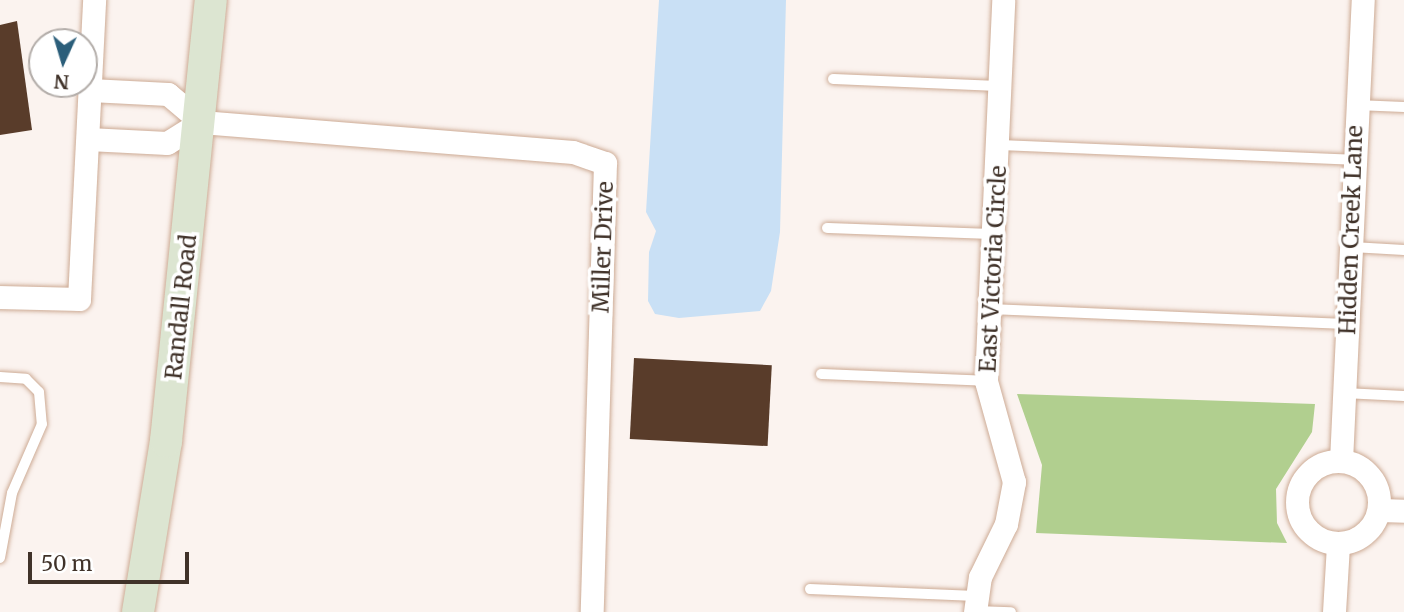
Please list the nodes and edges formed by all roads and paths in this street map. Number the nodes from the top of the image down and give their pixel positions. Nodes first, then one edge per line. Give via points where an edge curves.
1 (93, 0) edge
2 (211, 0) edge
3 (1003, 0) edge
4 (1363, 0) edge
5 (92, 28) edge
6 (833, 79) dead end
7 (1002, 86) junction
8 (98, 90) edge
9 (90, 98) edge
10 (1356, 105) junction
11 (1404, 107) edge
12 (201, 122) junction
13 (88, 139) junction
14 (999, 145) junction
15 (1354, 160) junction
16 (828, 228) dead end
17 (993, 234) junction
18 (1352, 247) junction
19 (1404, 250) edge
20 (0, 296) edge
21 (989, 309) junction
22 (1347, 324) junction
23 (821, 374) dead end
24 (0, 377) edge
25 (986, 381) junction
26 (1344, 393) junction
27 (1404, 396) edge
28 (1341, 461) junction
29 (5, 506) edge
30 (1380, 510) junction
31 (1404, 511) edge
32 (1338, 544) junction
33 (0, 558) edge
34 (810, 589) dead end
35 (976, 606) edge
36 (138, 612) edge
37 (592, 612) edge
38 (1011, 612) edge
39 (1334, 612) edge

1 - 5 street
2 - 12 main road, Randall Road
3 - 7 street, East Victoria Circle
4 - 10 street, Hidden Creek Lane
6 - 7 lane
7 - 14 street, East Victoria Circle
8 - 12 street via 168,94
9 - 13 street
10 - 11 lane
10 - 15 street, Hidden Creek Lane
12 - 13 street via 167,143
12 - 36 main road, Randall Road via 166,441
12 - 37 street, Miller Drive via 573,152 606,163
13 - 20 street via 79,299
14 - 15 lane
14 - 17 street, East Victoria Circle
15 - 18 street, Hidden Creek Lane
16 - 17 lane
17 - 21 street, East Victoria Circle
18 - 19 lane
18 - 22 street, Hidden Creek Lane
21 - 22 lane
21 - 25 street, East Victoria Circle
22 - 26 street, Hidden Creek Lane
23 - 25 lane
24 - 29 lane via 26,379 39,392 42,424
25 - 35 street, East Victoria Circle via 1014,482 1006,524
26 - 27 lane
26 - 28 street, Hidden Creek Lane
28 - 30 street via 1367,472
28 - 32 street via 1306,476 1297,501 1304,526
29 - 33 lane
30 - 31 street
30 - 32 street via 1364,535
32 - 39 street
34 - 35 lane
35 - 38 lane

